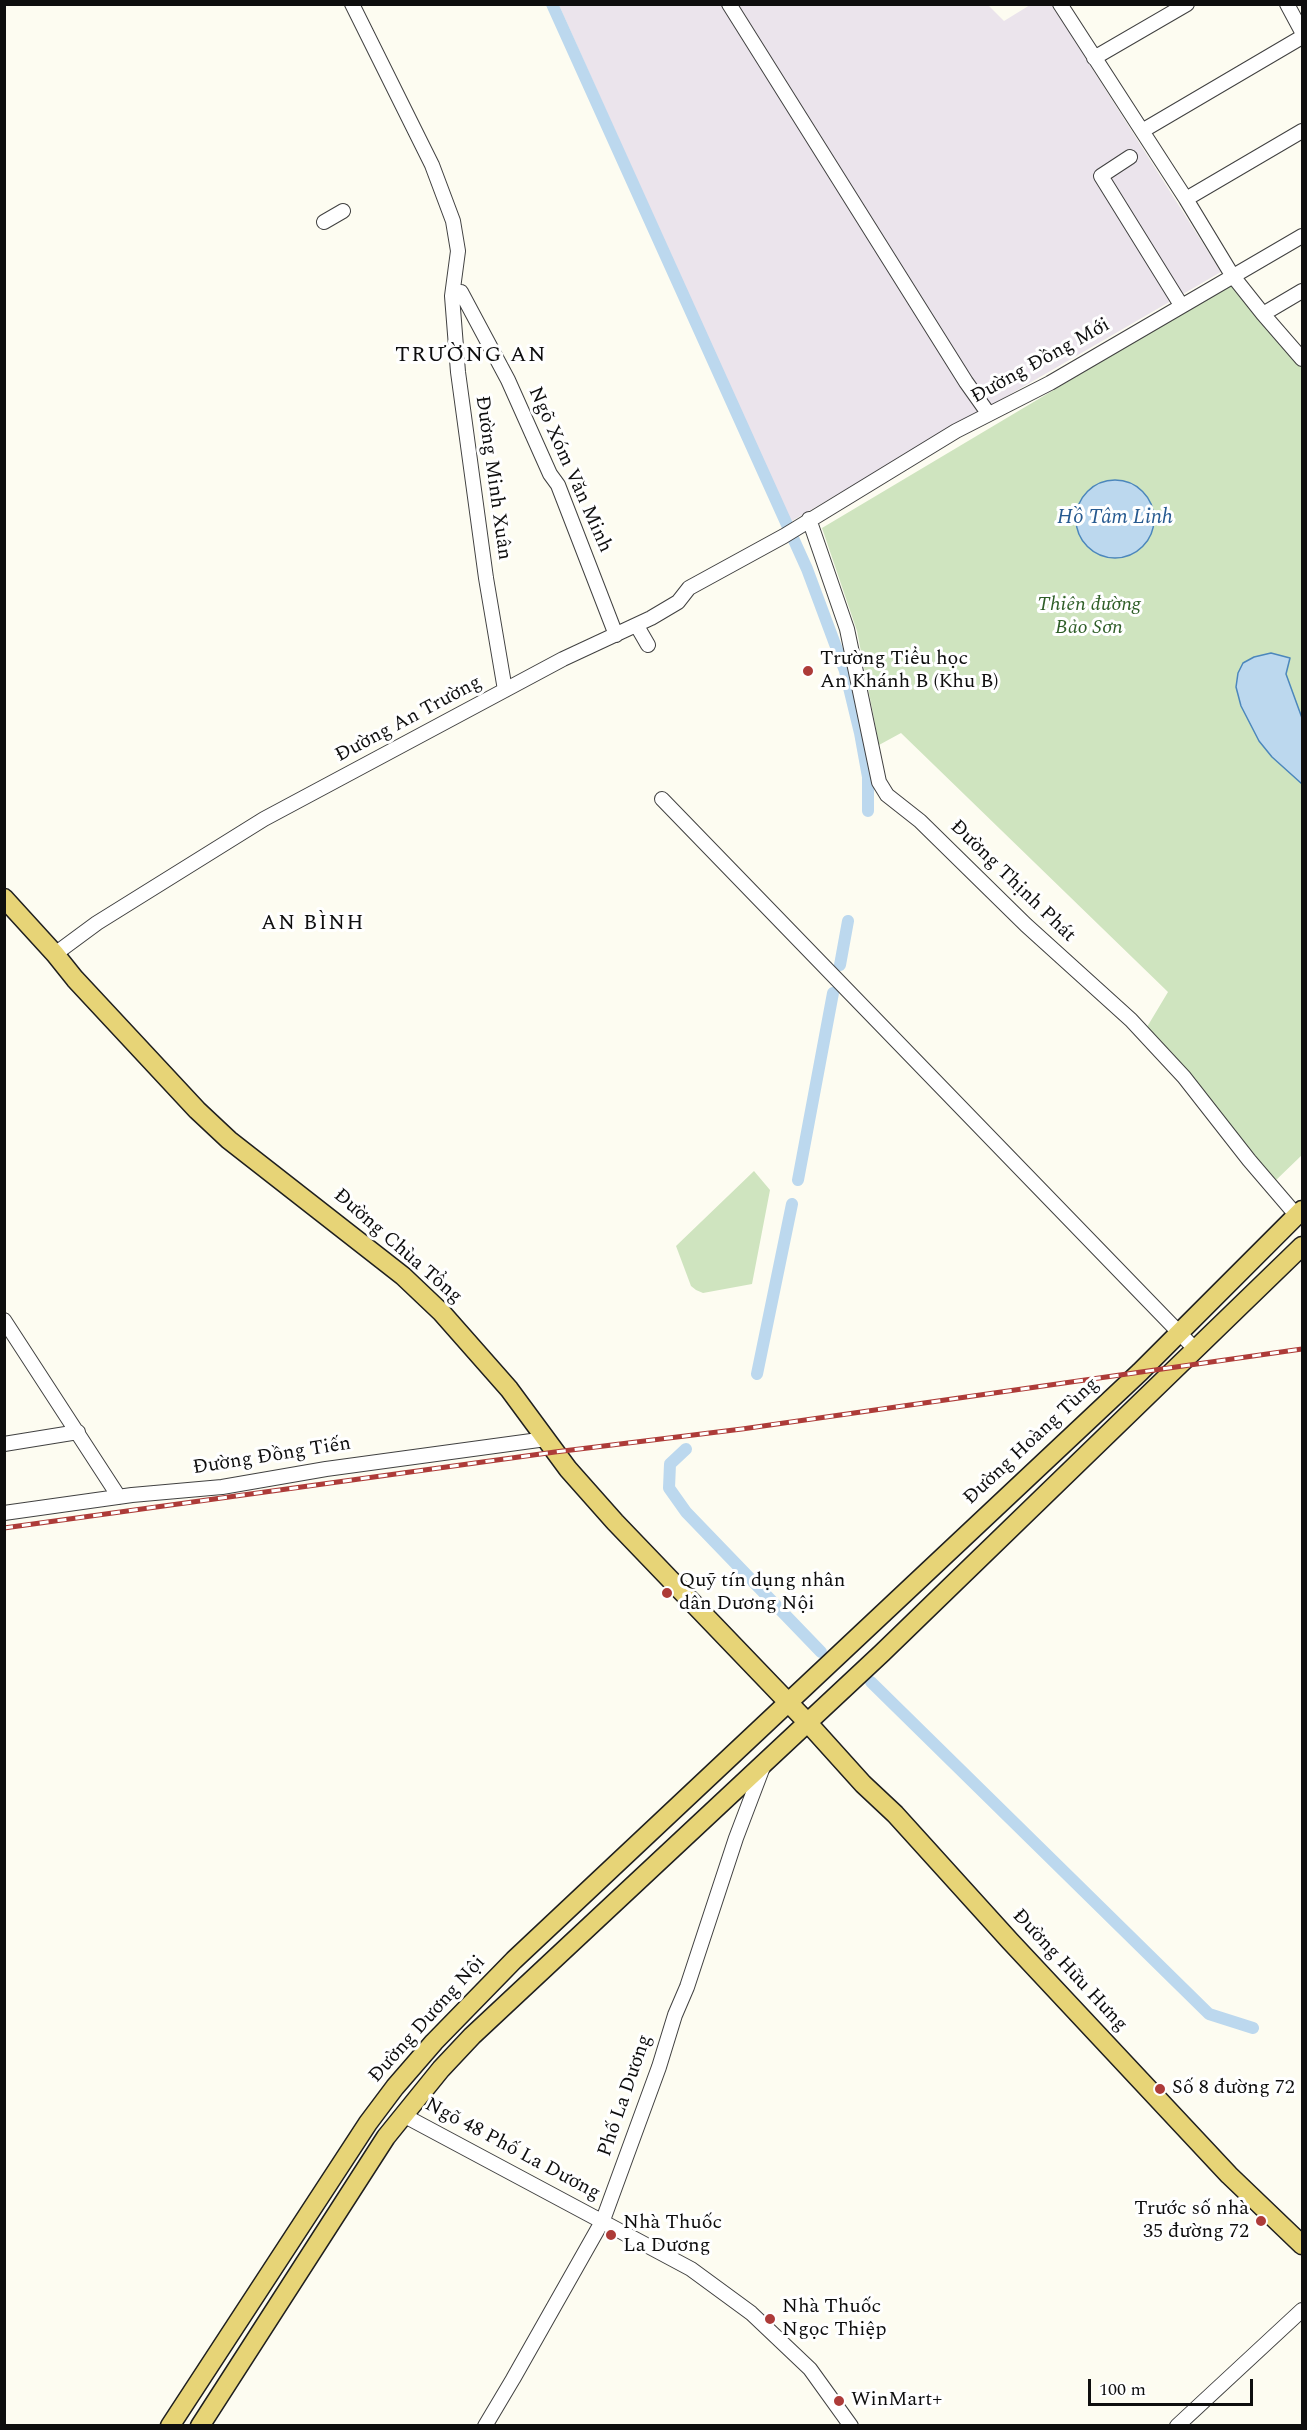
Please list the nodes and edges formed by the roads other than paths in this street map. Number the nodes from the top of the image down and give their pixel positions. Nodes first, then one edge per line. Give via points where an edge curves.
1 (352, 4) edge
2 (729, 4) edge
3 (1060, 4) edge
4 (1187, 4) edge
5 (1287, 4) edge
6 (1302, 32) edge
7 (1302, 37) edge
8 (1094, 58) junction
9 (1142, 131) junction
10 (1302, 131) edge
11 (1130, 157) dead end
12 (1186, 199) junction
13 (344, 211) dead end
14 (326, 221) dead end
15 (1302, 236) edge
16 (1232, 275) junction
17 (462, 291) dead end
18 (1302, 291) edge
19 (1181, 305) junction
20 (1263, 314) junction
21 (1302, 358) edge
22 (988, 413) junction
23 (799, 526) junction
24 (637, 626) junction
25 (616, 635) junction
26 (648, 645) dead end
27 (505, 690) junction
28 (662, 798) dead end
29 (4, 898) edge
30 (55, 954) junction
31 (1300, 1213) edge
32 (1302, 1246) edge
33 (4, 1320) edge
34 (1178, 1332) junction
35 (1195, 1349) junction
36 (78, 1432) junction
37 (546, 1439) junction
38 (4, 1444) edge
39 (120, 1497) junction
40 (4, 1514) edge
41 (788, 1702) junction
42 (808, 1723) junction
43 (765, 1761) junction
44 (382, 2103) junction
45 (403, 2115) junction
46 (603, 2220) junction
47 (1302, 2245) edge
48 (1302, 2310) edge
49 (170, 2426) edge
50 (200, 2426) edge
51 (485, 2426) edge
52 (850, 2426) edge
53 (1177, 2426) edge

1 - 27 street, Đường Minh Xuân via 432,165 453,221 458,251 452,296 458,372
2 - 22 street
3 - 8 street
4 - 8 street
5 - 6 street
7 - 9 street
8 - 9 street
9 - 12 street
10 - 12 street
11 - 19 street via 1101,176
12 - 16 street
13 - 14 street
15 - 16 street, Đường Đồng Mới
16 - 19 street, Đường Đồng Mới
16 - 20 street
17 - 25 street, Ngõ Xóm Văn Minh via 558,485
18 - 20 street
19 - 22 street, Đường Đồng Mới via 1050,383
20 - 21 street
22 - 23 street, Đường Đồng Mới
23 - 24 street, Đường An Trường via 689,588 678,602
23 - 31 street, Đường Thịnh Phát via 847,629 862,738 887,795 920,821 1131,1020 1184,1077 1249,1160
24 - 25 street, Đường An Trường
24 - 26 street
25 - 27 street, Đường An Trường
27 - 30 street, Đường An Trường via 264,819 94,925
28 - 34 street
29 - 30 main road, Đường Chùa Tổng
30 - 37 main road, Đường Chùa Tổng via 196,1110 403,1276 442,1313 509,1389
31 - 34 main road, Đường Hoàng Tùng
32 - 35 main road
33 - 36 street
34 - 35 street
34 - 41 main road, Đường Hoàng Tùng
35 - 42 main road
36 - 38 street
36 - 39 street
37 - 39 street, Đường Đồng Tiến via 222,1487
37 - 41 main road, Đường Chùa Tổng via 615,1522
39 - 40 street, Đường Đồng Tiến
41 - 42 main road, Đường Hữu Hưng
41 - 44 main road, Đường Dương Nội via 514,1960 434,2042
42 - 43 main road
42 - 47 main road, Đường Hữu Hưng via 1222,2167
43 - 45 main road via 472,2036
43 - 46 street, Phố La Dương
44 - 45 main road
44 - 49 main road, Đường Dương Nội
45 - 46 street, Ngõ 48 Phố La Dương
45 - 50 main road
46 - 51 street, Phố La Dương
46 - 52 street, Ngõ 48 Phố La Dương via 691,2269 751,2313 810,2369
48 - 53 street

